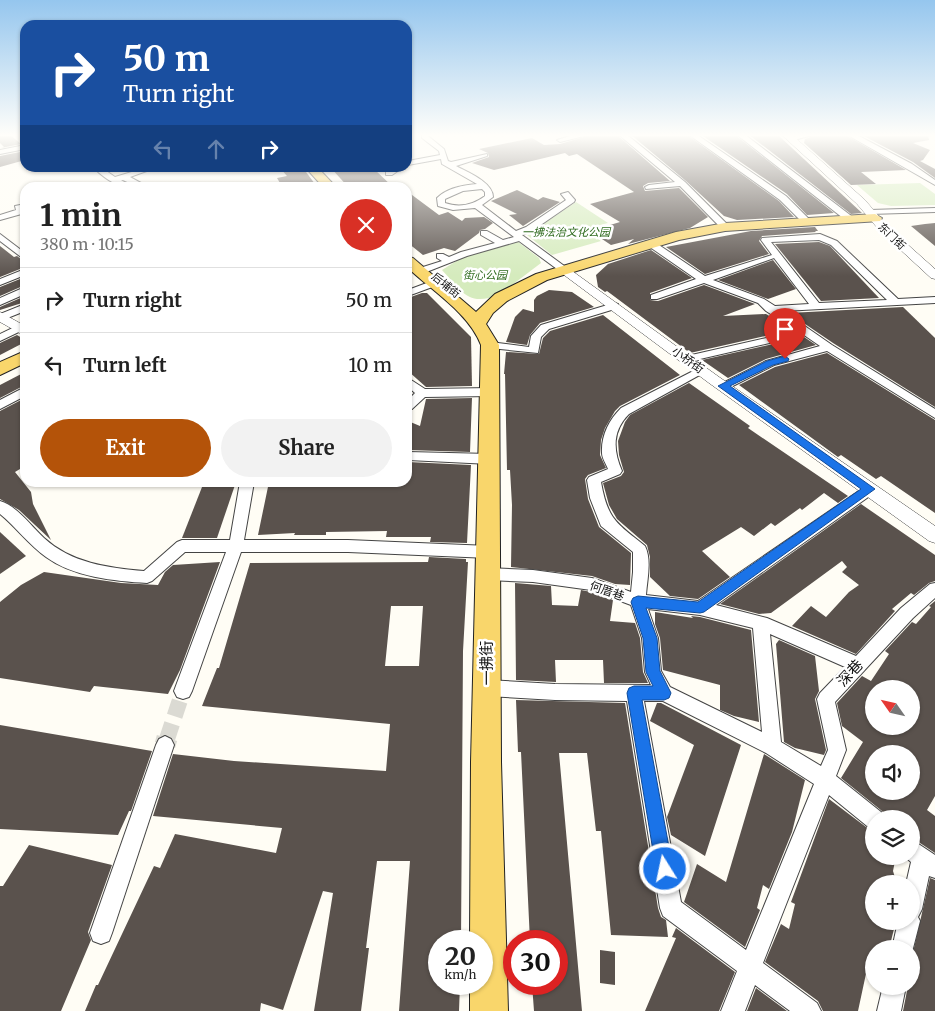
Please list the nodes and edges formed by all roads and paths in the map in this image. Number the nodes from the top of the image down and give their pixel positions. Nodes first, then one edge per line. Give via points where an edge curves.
1 (477, 181) edge
2 (679, 181) edge
3 (758, 181) edge
4 (801, 181) edge
5 (839, 181) edge
6 (682, 184) junction
7 (483, 187) junction
8 (649, 187) dead end
9 (565, 194) dead end
10 (476, 205) junction
11 (935, 210) edge
12 (20, 212) edge
13 (877, 215) junction
14 (935, 216) edge
15 (0, 218) edge
16 (852, 220) junction
17 (808, 223) junction
18 (790, 224) junction
19 (725, 227) junction
20 (484, 233) dead end
21 (0, 236) edge
22 (518, 236) junction
23 (801, 237) junction
24 (502, 242) junction
25 (650, 243) junction
26 (20, 253) edge
27 (440, 256) dead end
28 (770, 256) dead end
29 (412, 257) edge
30 (449, 260) junction
31 (935, 262) edge
32 (412, 264) edge
33 (564, 270) junction
34 (20, 274) edge
35 (935, 275) edge
36 (429, 276) junction
37 (702, 279) junction
38 (0, 282) edge
39 (412, 290) edge
40 (20, 292) edge
41 (654, 297) dead end
42 (935, 300) edge
43 (0, 302) edge
44 (896, 303) junction
45 (614, 306) junction
46 (816, 306) junction
47 (20, 309) edge
48 (770, 309) junction
49 (1, 317) edge
50 (479, 317) junction
51 (20, 326) edge
52 (20, 329) edge
53 (805, 332) junction
54 (0, 338) edge
55 (490, 345) junction
56 (828, 347) junction
57 (18, 358) edge
58 (687, 359) junction
59 (0, 369) edge
60 (701, 370) junction
61 (412, 385) edge
62 (723, 386) junction
63 (422, 392) junction
64 (491, 392) junction
65 (20, 394) edge
66 (412, 402) edge
67 (0, 405) edge
68 (935, 414) edge
69 (412, 456) edge
70 (490, 459) junction
71 (246, 487) edge
72 (869, 489) junction
73 (0, 506) edge
74 (935, 536) edge
75 (236, 544) junction
76 (489, 563) junction
77 (935, 589) edge
78 (638, 602) junction
79 (700, 608) junction
80 (761, 623) junction
81 (857, 665) junction
82 (487, 688) junction
83 (183, 691) tunnel mouth
84 (634, 693) junction
85 (664, 693) junction
86 (164, 745) tunnel mouth
87 (772, 747) junction
88 (824, 779) junction
89 (865, 812) edge
90 (923, 858) edge
91 (919, 875) edge
92 (101, 933) dead end
93 (750, 966) junction
94 (893, 995) edge
95 (489, 1011) edge
96 (733, 1011) edge
97 (810, 1011) edge
98 (889, 1011) edge

1 - 7 street
2 - 6 street
3 - 17 street via 782,198
4 - 16 street
5 - 13 street, 东门街
6 - 8 street
6 - 19 street
7 - 10 street via 489,192 488,197
7 - 10 street via 463,188 446,194 439,201 450,208
9 - 22 street via 570,200
10 - 22 street
11 - 13 street
12 - 15 street
13 - 14 street
13 - 16 main road
13 - 31 street, 东门街
13 - 35 street, 东门街
16 - 17 main road
17 - 18 main road
18 - 19 main road
18 - 23 street
19 - 25 main road
20 - 24 street
21 - 26 street
22 - 24 street
22 - 33 street
23 - 44 street via 820,237 834,242
23 - 46 street via 765,240
24 - 30 street
25 - 33 main road
25 - 37 street
27 - 30 street
28 - 37 street
29 - 36 main road, 后埔街
30 - 36 street
32 - 36 main road, 后埔街
33 - 45 street, 小桥街
33 - 50 main road via 561,276 511,301 491,318
34 - 38 street
36 - 39 street
36 - 50 main road, 后埔街
37 - 41 street
37 - 48 street
40 - 43 street
42 - 44 street
44 - 46 street
45 - 55 street via 545,327 536,336 534,351
45 - 58 street, 小桥街
46 - 48 street
47 - 49 street
48 - 53 street
49 - 51 street
50 - 55 main road, 一拂街
52 - 54 street
53 - 56 street
53 - 58 street
55 - 64 main road, 一拂街
56 - 62 street via 770,363
56 - 68 street
57 - 59 main road
58 - 60 street, 小桥街
60 - 62 street, 小桥街
60 - 78 street via 625,411 612,429 608,454 614,471 594,480 606,522 640,550
61 - 63 street
62 - 72 street, 小桥街
63 - 64 street
63 - 66 street
64 - 70 main road, 一拂街
65 - 67 street
69 - 70 street
70 - 76 main road, 一拂街
71 - 75 street
72 - 74 street, 小桥街
72 - 79 street
73 - 75 street, 何厝巷 via 52,554 78,566 133,576 147,577 182,546
75 - 76 street, 何厝巷 via 393,547
75 - 83 street
76 - 78 street, 何厝巷 via 532,576 592,584
76 - 82 main road, 一拂街
77 - 81 street, 深巷
78 - 79 street, 何厝巷
78 - 85 street via 650,638 653,672
79 - 80 street, 何厝巷
80 - 81 street, 何厝巷
80 - 87 street
81 - 88 street, 深巷 via 826,698 837,750
82 - 84 street
82 - 95 main road, 一拂街
84 - 85 street
84 - 93 street via 672,908
85 - 87 street
86 - 92 street
87 - 88 street
88 - 89 street
88 - 93 street via 809,824
90 - 91 street
93 - 96 street
93 - 97 street
94 - 98 street

